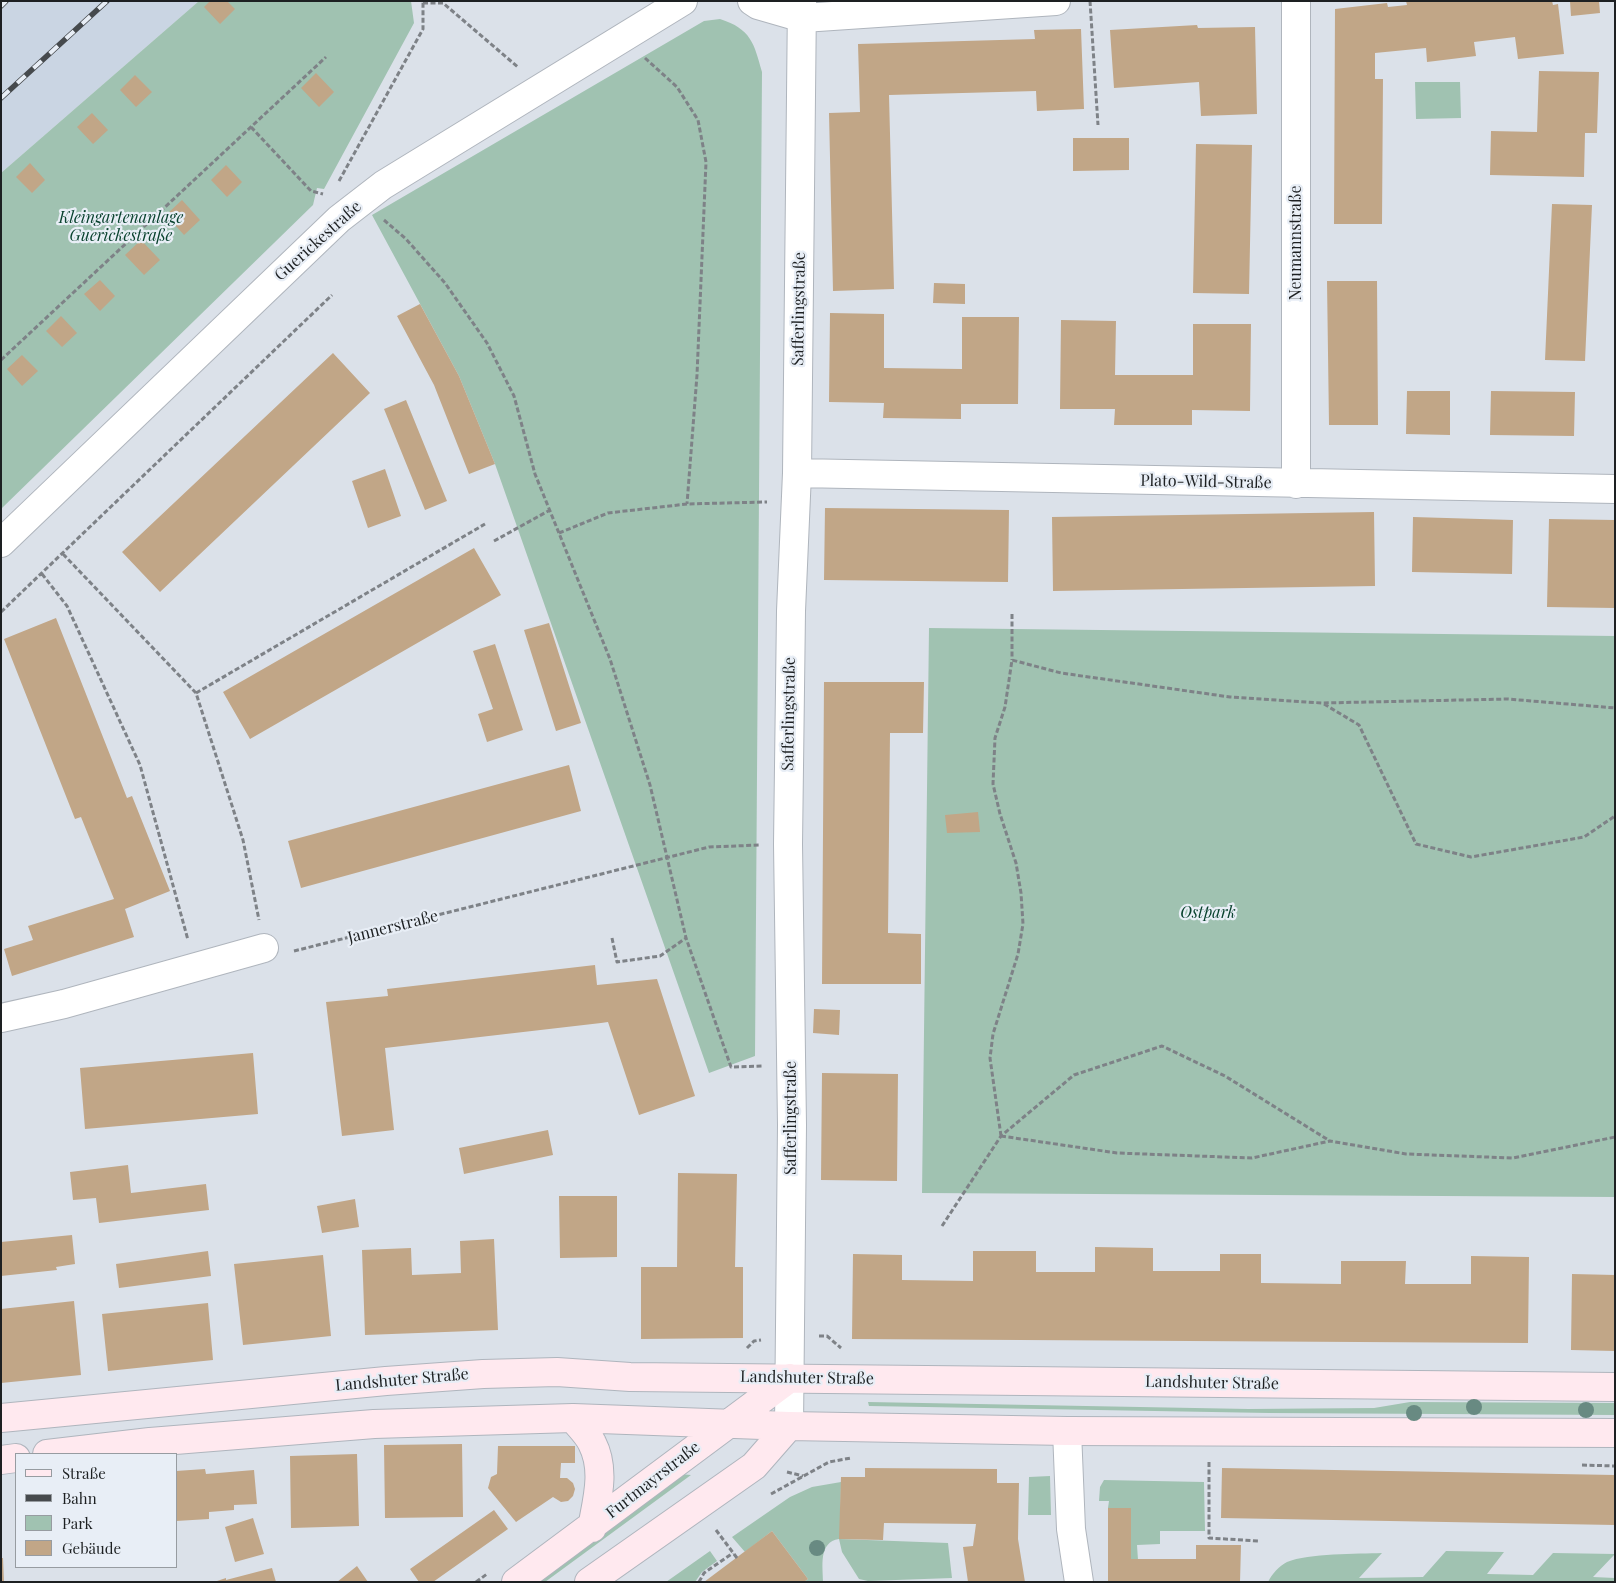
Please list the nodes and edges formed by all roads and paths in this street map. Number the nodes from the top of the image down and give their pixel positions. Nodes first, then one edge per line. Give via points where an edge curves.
1 (683, 1) edge
2 (752, 1) edge
3 (1056, 1) edge
4 (1090, 1) edge
5 (1296, 1) edge
6 (423, 2) edge
7 (802, 10) edge
8 (622, 38) junction
9 (326, 57) dead end
10 (514, 64) dead end
11 (1098, 125) dead end
12 (251, 127) junction
13 (346, 206) junction
14 (332, 295) dead end
15 (1, 360) edge
16 (797, 474) junction
17 (1296, 484) junction
18 (1615, 490) edge
19 (796, 502) junction
20 (687, 504) junction
21 (550, 510) junction
22 (485, 524) dead end
23 (559, 533) junction
24 (494, 541) dead end
25 (1, 543) edge
26 (63, 554) junction
27 (42, 574) junction
28 (1, 612) edge
29 (1012, 614) dead end
30 (1012, 660) junction
31 (196, 693) junction
32 (1322, 703) junction
33 (1615, 708) edge
34 (1615, 816) edge
35 (788, 844) junction
36 (667, 858) junction
37 (612, 938) dead end
38 (686, 938) junction
39 (264, 948) junction
40 (195, 968) junction
41 (1, 1018) edge
42 (791, 1066) junction
43 (1001, 1136) junction
44 (1615, 1137) edge
45 (1330, 1142) junction
46 (942, 1226) dead end
47 (790, 1378) junction
48 (1615, 1387) edge
49 (1, 1418) edge
50 (573, 1418) junction
51 (729, 1422) junction
52 (789, 1426) junction
53 (1067, 1431) junction
54 (1615, 1433) edge
55 (56, 1453) edge
56 (855, 1457) dead end
57 (15, 1458) edge
58 (1, 1460) edge
59 (1201, 1462) dead end
60 (1210, 1462) junction
61 (1219, 1462) dead end
62 (1575, 1465) dead end
63 (1615, 1466) edge
64 (769, 1494) dead end
65 (723, 1525) dead end
66 (592, 1528) junction
67 (716, 1530) junction
68 (708, 1536) dead end
69 (1259, 1541) dead end
70 (733, 1553) junction
71 (737, 1558) dead end
72 (516, 1582) edge
73 (589, 1582) edge
74 (699, 1582) edge
75 (1079, 1582) edge

1 - 8 street, Guerickestraße
2 - 7 street via 758,5
3 - 7 street
4 - 11 path
5 - 17 street, Neumannstraße
6 - 10 path via 443,3
6 - 13 path via 423,29 339,178
7 - 16 street, Safferlingstraße
8 - 13 street, Guerickestraße
8 - 20 path via 677,87 698,120 706,162 697,375
9 - 12 path
12 - 13 path via 311,191
12 - 15 path
13 - 21 path via 406,239 445,283 487,343 514,396 535,474
13 - 25 street, Guerickestraße
14 - 26 path
16 - 17 street, Plato-Wild-Straße
16 - 19 street, Safferlingstraße
17 - 18 street, Plato-Wild-Straße
19 - 20 path
19 - 35 street, Safferlingstraße
20 - 23 path via 608,513
21 - 23 path
21 - 24 path
22 - 31 path
23 - 36 path via 610,659 650,785
26 - 27 path
26 - 31 path
27 - 28 path
27 - 40 path via 67,606 140,765
29 - 30 path
30 - 32 path via 1061,674 1230,697
30 - 43 path via 1005,707 995,738 994,784 1016,863 1023,924 1018,954 993,1034 990,1058
31 - 39 path via 244,840
32 - 33 path via 1508,699
32 - 34 path via 1359,725 1416,844 1471,857 1584,837
35 - 36 path, Jannerstraße via 709,847
35 - 42 street, Safferlingstraße
36 - 38 path
36 - 39 path, Jannerstraße via 297,952
37 - 38 path via 616,962 660,956
38 - 42 path via 731,1067
39 - 40 street
40 - 41 street
42 - 47 street, Safferlingstraße
43 - 45 path via 1117,1153 1252,1158
43 - 45 path via 1074,1074 1162,1046 1226,1076
43 - 46 path
44 - 45 path via 1513,1158 1406,1154
47 - 48 main road, Landshuter Straße
47 - 49 main road, Landshuter Straße via 630,1377 557,1372 483,1374
47 - 51 main road, Furtmayrstraße
47 - 52 street, Safferlingstraße
50 - 51 main road
50 - 55 main road via 374,1424
50 - 66 main road via 592,1442 598,1458 598,1493
51 - 52 main road
51 - 66 main road, Furtmayrstraße
52 - 53 main road
52 - 73 main road via 754,1466
53 - 54 main road
53 - 75 street via 1071,1529
56 - 64 path via 829,1462
57 - 58 main road
59 - 60 path
60 - 61 path
60 - 69 path via 1209,1538
62 - 63 path
65 - 67 path
66 - 72 main road, Furtmayrstraße
67 - 68 path
67 - 70 path
70 - 71 path
70 - 74 path via 704,1573

